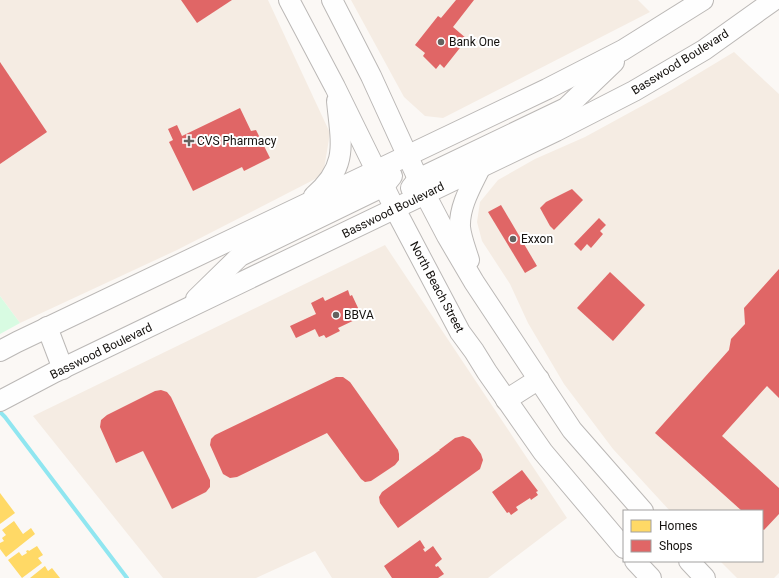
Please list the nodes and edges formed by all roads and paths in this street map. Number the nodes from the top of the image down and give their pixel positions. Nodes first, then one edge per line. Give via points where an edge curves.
1 (289, 0) edge
2 (332, 0) edge
3 (703, 0) edge
4 (774, 0) edge
5 (632, 45) junction
6 (335, 87) junction
7 (408, 156) junction
8 (480, 168) junction
9 (380, 179) junction
10 (422, 186) junction
11 (301, 207) junction
12 (395, 209) junction
13 (474, 282) junction
14 (182, 311) junction
15 (47, 327) junction
16 (0, 352) edge
17 (63, 369) junction
18 (539, 379) junction
19 (8, 397) edge
20 (506, 400) junction
21 (642, 510) edge
22 (623, 547) edge
23 (636, 562) edge
24 (690, 562) edge
25 (651, 578) edge
26 (705, 578) edge

1 - 6 main road, North Beach Street
2 - 7 main road
3 - 5 main road
4 - 8 main road, Basswood Boulevard via 704,50 634,91
5 - 7 main road
5 - 10 main road via 566,108
6 - 9 main road, North Beach Street
6 - 11 main road via 341,140 336,170 326,186
7 - 9 main road
7 - 10 main road
8 - 10 main road, Basswood Boulevard
8 - 13 main road via 467,196 460,226
9 - 11 main road
9 - 12 main road, North Beach Street
9 - 14 main road via 240,256
10 - 12 main road, Basswood Boulevard
10 - 13 main road
11 - 15 main road
12 - 14 main road, Basswood Boulevard
12 - 20 main road, North Beach Street via 460,332
13 - 18 main road
14 - 17 main road, Basswood Boulevard
15 - 16 main road
15 - 17 main road
17 - 19 main road, Basswood Boulevard
18 - 20 main road
18 - 21 main road via 572,430
20 - 22 main road, North Beach Street via 543,452
23 - 25 main road
24 - 26 main road

